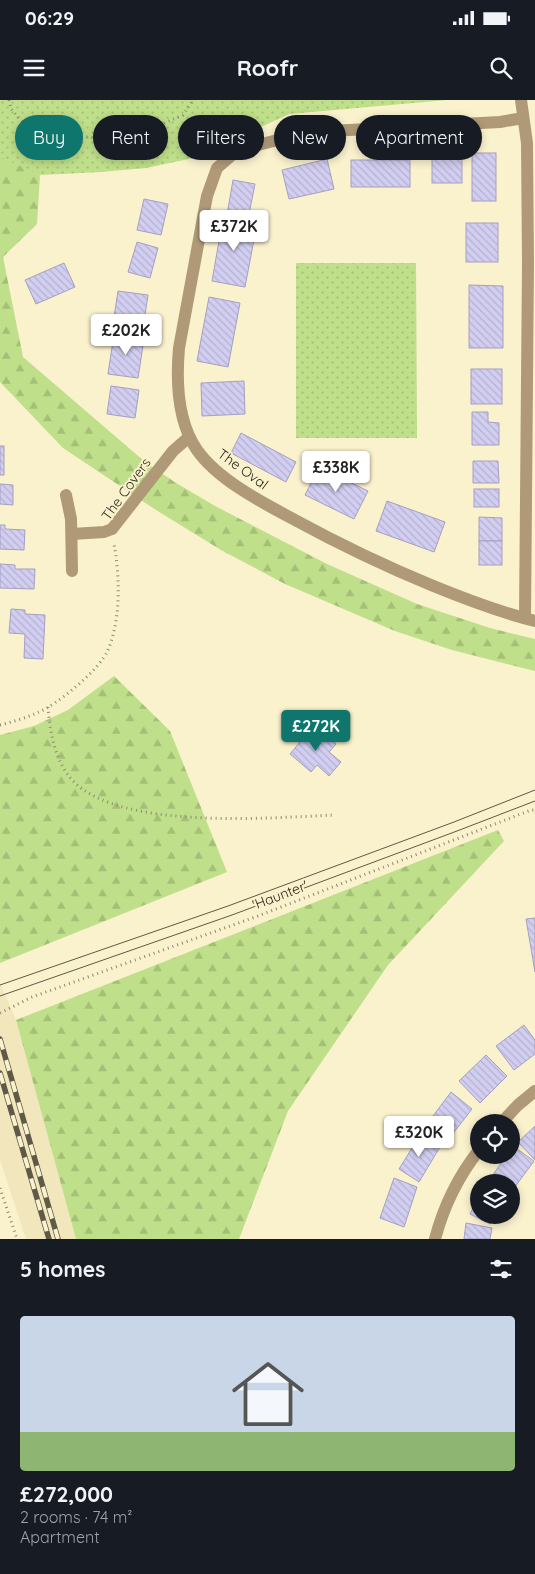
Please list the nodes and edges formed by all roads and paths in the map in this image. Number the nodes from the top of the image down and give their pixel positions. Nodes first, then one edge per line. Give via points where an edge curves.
1 (9, 100) edge
2 (193, 100) edge
3 (521, 100) edge
4 (523, 118) junction
5 (531, 263) edge
6 (189, 437) junction
7 (66, 495) dead end
8 (112, 528) junction
9 (72, 534) junction
10 (72, 572) dead end
11 (530, 620) edge
12 (48, 707) junction
13 (0, 725) edge
14 (535, 810) edge
15 (334, 815) dead end
16 (0, 1014) edge
17 (535, 1091) edge
18 (510, 1114) edge
19 (470, 1161) edge
20 (0, 1188) edge
21 (17, 1239) edge
22 (434, 1239) edge

1 - 2 path via 11,109 32,132 108,139 153,128 183,115
3 - 4 street
4 - 5 street via 527,143
4 - 6 street, The Oval via 330,131 285,138 232,154 217,168 207,196 179,348 178,390
5 - 11 street
6 - 8 street, The Covers via 172,450
6 - 11 street, The Oval via 208,463 275,510 395,570
7 - 9 street
8 - 9 street via 104,532
8 - 12 path, The Covers via 118,599 108,650 103,660 81,682
9 - 10 street
12 - 13 path, The Covers
12 - 15 path via 52,739 62,766 88,793 109,803 195,818
14 - 16 path, 'Haunter' via 258,916 32,997
17 - 18 street
19 - 22 street via 452,1189
20 - 21 path

